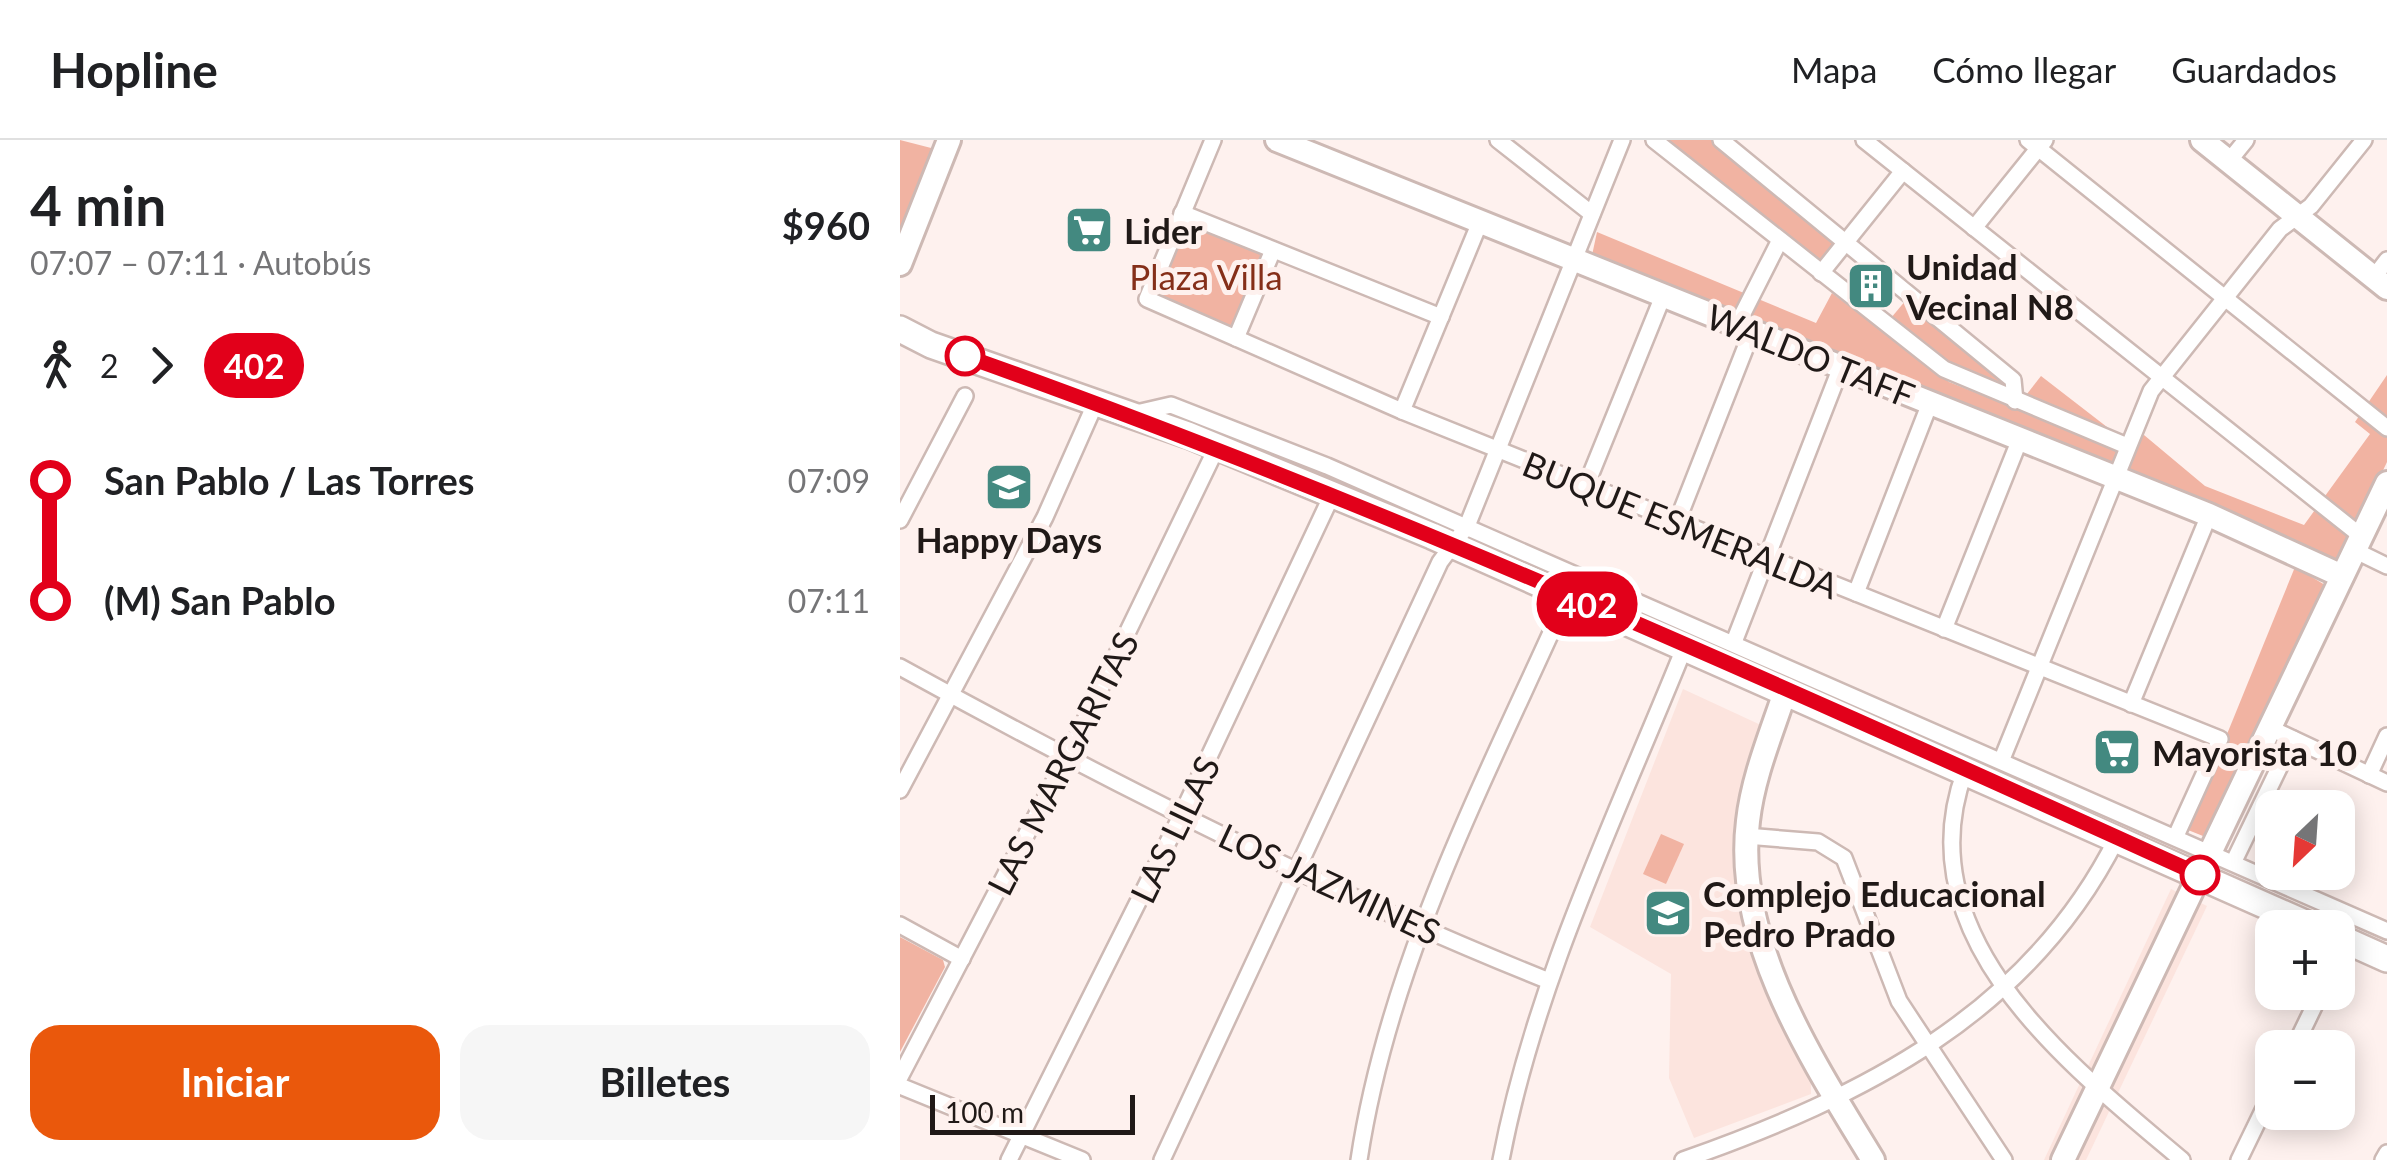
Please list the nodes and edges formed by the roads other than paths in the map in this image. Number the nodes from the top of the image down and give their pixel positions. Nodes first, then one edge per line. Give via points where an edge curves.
1 (949, 140) edge
2 (1213, 140) edge
3 (1277, 140) edge
4 (1498, 140) edge
5 (1622, 140) edge
6 (1654, 140) edge
7 (1721, 140) edge
8 (1864, 140) edge
9 (2202, 140) edge
10 (2246, 140) edge
11 (2364, 140) edge
12 (2037, 143) edge
13 (1311, 146) edge
14 (2229, 161) junction
15 (1903, 171) junction
16 (1182, 213) junction
17 (1592, 214) junction
18 (2296, 216) junction
19 (1480, 222) junction
20 (1974, 228) junction
21 (1780, 240) junction
22 (1846, 242) junction
23 (1273, 250) junction
24 (1574, 260) junction
25 (900, 264) edge
26 (1821, 273) junction
27 (2383, 275) edge
28 (1663, 296) junction
29 (2225, 298) junction
30 (1441, 318) junction
31 (1744, 328) junction
32 (900, 329) edge
33 (1236, 338) junction
34 (900, 342) edge
35 (931, 345) junction
36 (1841, 367) junction
37 (2162, 377) junction
38 (965, 396) dead end
39 (2015, 401) junction
40 (1096, 402) junction
41 (1930, 403) junction
42 (1402, 411) junction
43 (1132, 414) junction
44 (2387, 428) edge
45 (2020, 439) junction
46 (1217, 446) junction
47 (2127, 446) junction
48 (1498, 450) junction
49 (2114, 477) junction
50 (2387, 482) edge
51 (1586, 486) junction
52 (1332, 494) junction
53 (2208, 514) junction
54 (900, 520) edge
55 (1677, 522) junction
56 (1460, 536) junction
57 (2358, 543) junction
58 (1766, 558) junction
59 (2387, 566) edge
60 (2342, 576) junction
61 (1856, 594) junction
62 (1568, 595) junction
63 (1944, 628) junction
64 (1734, 642) junction
65 (1685, 646) junction
66 (900, 667) edge
67 (2039, 667) junction
68 (1786, 689) junction
69 (952, 696) junction
70 (2131, 704) junction
71 (2270, 728) junction
72 (2387, 736) edge
73 (2293, 739) junction
74 (1067, 757) junction
75 (2002, 759) junction
76 (1965, 771) junction
77 (2368, 774) junction
78 (2387, 783) edge
79 (900, 790) edge
80 (1182, 814) junction
81 (1746, 836) junction
82 (2176, 836) junction
83 (2117, 838) junction
84 (2211, 851) junction
85 (2234, 861) junction
86 (1300, 870) junction
87 (2200, 875) junction
88 (2277, 910) edge
89 (900, 926) edge
90 (1421, 928) junction
91 (2387, 932) edge
92 (2355, 950) edge
93 (962, 958) junction
94 (2387, 960) edge
95 (1550, 981) junction
96 (2004, 988) junction
97 (1927, 1046) junction
98 (900, 1076) edge
99 (900, 1086) edge
100 (2098, 1088) junction
101 (1835, 1098) junction
102 (2255, 1128) edge
103 (1021, 1138) junction
104 (2387, 1152) edge
105 (1719, 1154) edge
106 (1010, 1160) edge
107 (1082, 1160) edge
108 (1162, 1160) edge
109 (1359, 1160) edge
110 (1502, 1160) edge
111 (1683, 1160) edge
112 (1873, 1160) edge
113 (2004, 1160) edge
114 (2063, 1160) edge
115 (2182, 1160) edge
116 (2240, 1160) edge
117 (2384, 1160) edge

1 - 25 street
2 - 16 street
3 - 13 street, WALDO TAFF
4 - 17 street
5 - 17 street
6 - 21 street
7 - 22 street
8 - 15 street
9 - 14 street
10 - 14 street
11 - 18 street
12 - 20 street
12 - 29 street
13 - 19 street, WALDO TAFF
14 - 18 street
15 - 20 street
15 - 22 street
16 - 23 street
16 - 33 street, BUQUE ESMERALDA via 1146,299
17 - 24 street
18 - 27 street
18 - 29 street
19 - 24 street, WALDO TAFF
19 - 30 street
20 - 37 street
21 - 26 street
21 - 31 street
22 - 26 street
22 - 39 street via 2013,380
23 - 30 street
23 - 33 street
24 - 28 street, WALDO TAFF
24 - 48 street
26 - 39 street via 1944,369
28 - 31 street, WALDO TAFF
28 - 51 street
29 - 37 street
29 - 44 street
30 - 42 street
31 - 36 street, WALDO TAFF
31 - 55 street
32 - 35 main road
33 - 42 street, BUQUE ESMERALDA
34 - 35 main road
35 - 40 main road
36 - 41 street, WALDO TAFF
36 - 58 street
37 - 47 street
37 - 57 street
38 - 54 street
39 - 47 street
40 - 43 main road
40 - 69 street
41 - 45 street, WALDO TAFF
41 - 61 street
42 - 48 street, BUQUE ESMERALDA
43 - 46 main road
43 - 56 street via 1180,407
45 - 49 street, WALDO TAFF
45 - 63 street
46 - 52 main road
46 - 74 street, LAS MARGARITAS
47 - 49 street
48 - 51 street, BUQUE ESMERALDA
48 - 56 street
49 - 53 street, WALDO TAFF
49 - 67 street
50 - 57 street
51 - 55 street, BUQUE ESMERALDA
52 - 56 main road
52 - 80 street, LAS LILAS
53 - 60 street, WALDO TAFF
53 - 70 street
55 - 58 street, BUQUE ESMERALDA
56 - 62 main road
56 - 64 street
56 - 86 street via 1435,573
57 - 59 street
57 - 60 street
58 - 61 street, BUQUE ESMERALDA
58 - 64 street
60 - 71 street
61 - 63 street, BUQUE ESMERALDA
62 - 65 main road
62 - 90 street
63 - 67 street, BUQUE ESMERALDA
64 - 75 street
65 - 68 main road
65 - 95 street
66 - 69 street, LOS JAZMINES
67 - 70 street, BUQUE ESMERALDA
67 - 75 street
68 - 76 main road
68 - 81 street
69 - 74 street, LOS JAZMINES
69 - 79 street
70 - 82 street, BUQUE ESMERALDA via 2220,739
71 - 73 street
71 - 84 street
72 - 77 street
73 - 77 street
73 - 85 street
74 - 80 street, LOS JAZMINES
74 - 93 street, LAS MARGARITAS
75 - 82 street
76 - 83 main road
76 - 96 street via 1955,834 1959,896 1977,946
77 - 78 street
80 - 86 street, LOS JAZMINES
80 - 103 street, LAS LILAS
81 - 97 street via 1818,842 1844,858 1887,977
81 - 101 street via 1752,898 1768,956
82 - 84 street
83 - 87 main road
83 - 96 street via 2070,918
84 - 85 street
84 - 87 street
85 - 91 street
86 - 90 street, LOS JAZMINES
86 - 108 street
87 - 88 main road
87 - 100 street
89 - 93 street
90 - 95 street, LOS JAZMINES
90 - 109 street via 1377,1057
92 - 94 main road
93 - 98 street, LAS MARGARITAS
95 - 110 street via 1518,1078
96 - 97 street
96 - 100 street
97 - 101 street
97 - 113 street
99 - 103 street
100 - 114 street
100 - 115 street
101 - 105 street
101 - 112 street
102 - 116 street
103 - 106 street, LAS LILAS
103 - 107 street
104 - 117 street
105 - 111 street

